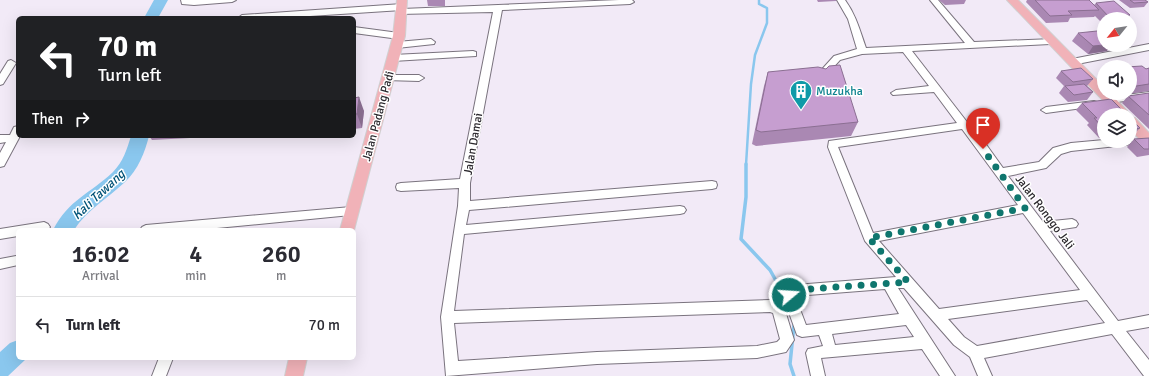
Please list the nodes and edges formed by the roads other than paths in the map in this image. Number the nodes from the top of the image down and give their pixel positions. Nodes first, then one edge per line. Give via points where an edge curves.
1 (185, 0) edge
2 (232, 0) edge
3 (841, 0) edge
4 (934, 0) edge
5 (1012, 0) edge
6 (630, 2) dead end
7 (402, 6) edge
8 (496, 8) junction
9 (266, 16) edge
10 (356, 30) edge
11 (1050, 40) junction
12 (398, 41) junction
13 (430, 42) dead end
14 (972, 46) junction
15 (1149, 47) edge
16 (906, 49) junction
17 (862, 51) junction
18 (473, 54) dead end
19 (393, 58) junction
20 (1072, 62) junction
21 (14, 63) edge
22 (0, 65) edge
23 (388, 78) junction
24 (418, 78) dead end
25 (818, 79) edge
26 (0, 82) edge
27 (937, 88) junction
28 (896, 93) dead end
29 (1149, 95) edge
30 (1110, 101) junction
31 (1117, 108) edge
32 (1046, 110) dead end
33 (966, 125) junction
34 (1137, 129) edge
35 (16, 134) edge
36 (0, 139) edge
37 (1137, 140) edge
38 (1148, 140) edge
39 (1097, 144) edge
40 (4, 150) edge
41 (0, 163) edge
42 (1000, 172) junction
43 (465, 183) junction
44 (712, 185) dead end
45 (401, 187) dead end
46 (464, 206) junction
47 (1025, 208) junction
48 (680, 210) dead end
49 (351, 211) junction
50 (1072, 224) dead end
51 (44, 227) dead end
52 (1042, 227) junction
53 (38, 228) edge
54 (168, 228) edge
55 (347, 228) edge
56 (459, 230) junction
57 (16, 231) edge
58 (0, 234) edge
59 (869, 238) junction
60 (16, 261) dead end
61 (0, 264) edge
62 (908, 282) junction
63 (888, 283) junction
64 (1090, 294) junction
65 (936, 315) junction
66 (446, 317) junction
67 (909, 319) junction
68 (1149, 321) edge
69 (823, 328) junction
70 (1115, 328) junction
71 (926, 342) junction
72 (831, 351) junction
73 (975, 353) junction
74 (165, 360) edge
75 (298, 360) edge
76 (1149, 371) edge
77 (452, 372) edge
78 (158, 376) edge
79 (294, 376) edge
80 (818, 376) edge
81 (948, 376) edge
82 (985, 376) edge

1 - 2 street via 194,3
3 - 17 street via 853,18
4 - 14 street
5 - 11 main road
6 - 8 street
7 - 8 street
7 - 9 street
7 - 12 main road, Jalan Padang Padi
8 - 43 street, Jalan Damai via 499,11
10 - 12 street
11 - 14 street
11 - 20 main road
12 - 13 street
12 - 19 main road, Jalan Padang Padi
14 - 16 street
15 - 20 street
16 - 17 street
16 - 27 street, Jalan Ronggo Jali
17 - 25 street via 837,58
18 - 19 street
19 - 23 main road, Jalan Padang Padi
20 - 30 main road
21 - 22 street
21 - 26 street
23 - 24 street
23 - 49 main road, Jalan Padang Padi
27 - 28 street
27 - 33 street, Jalan Ronggo Jali
29 - 30 street
30 - 31 main road
30 - 32 street
33 - 42 street, Jalan Ronggo Jali
33 - 59 street via 833,144
34 - 38 main road
35 - 36 street
35 - 40 street
37 - 38 street
39 - 42 street via 1057,150 1042,165
40 - 41 street
42 - 47 street, Jalan Ronggo Jali
43 - 45 street
43 - 46 street, Jalan Damai
44 - 46 street
46 - 56 street, Jalan Damai
47 - 52 street, Jalan Ronggo Jali
47 - 59 street
48 - 56 street
49 - 54 street
49 - 55 main road, Jalan Padang Padi
50 - 52 street
51 - 53 street
52 - 64 street, Jalan Ronggo Jali
56 - 66 street, Jalan Damai
57 - 58 street
59 - 62 street
60 - 61 street
62 - 63 street
62 - 65 street
63 - 67 street
63 - 69 street via 789,292 802,330
64 - 65 street
64 - 70 street, Jalan Ronggo Jali
65 - 73 street via 959,341
66 - 77 street, Jalan Damai
66 - 77 street via 770,306 776,307 779,311 787,340 781,348 757,352 597,358
67 - 69 street
67 - 71 street
68 - 70 street
69 - 72 street
70 - 73 street
70 - 76 street, Jalan Ronggo Jali
71 - 72 street
71 - 81 street
72 - 80 street via 813,353
73 - 82 street
74 - 78 street
75 - 79 main road

